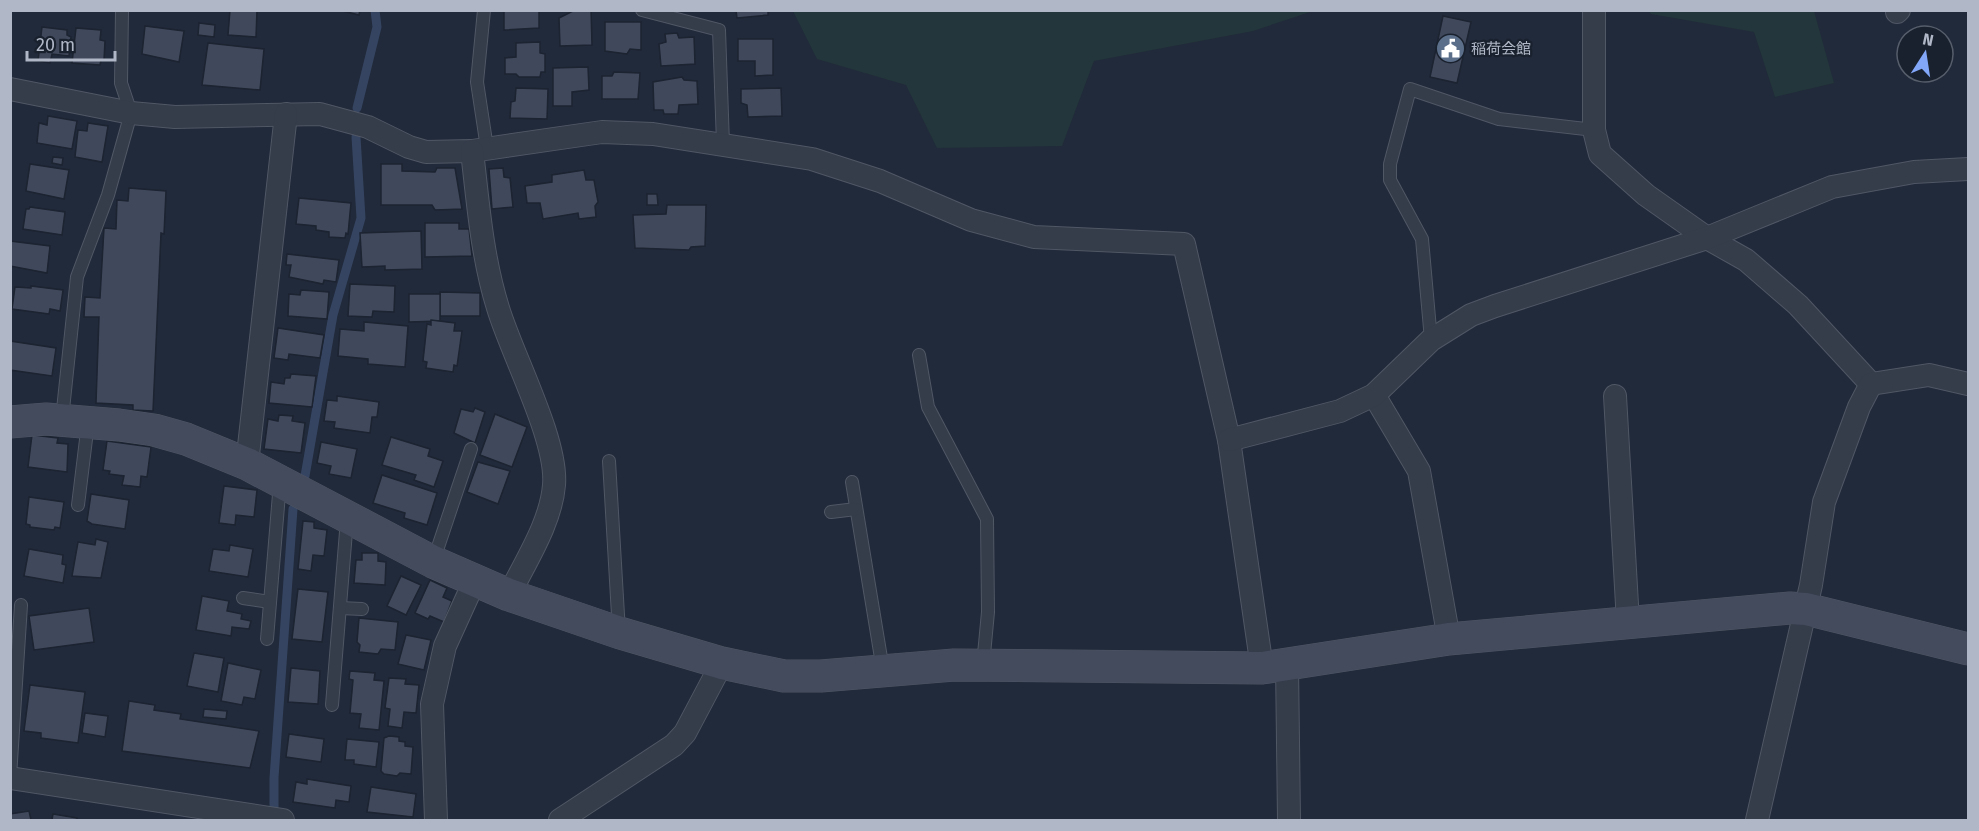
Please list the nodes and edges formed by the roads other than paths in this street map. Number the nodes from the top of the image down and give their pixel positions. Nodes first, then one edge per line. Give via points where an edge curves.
1 (122, 10) edge
2 (484, 10) edge
3 (642, 10) edge
4 (1594, 10) edge
5 (10, 88) edge
6 (131, 113) junction
7 (286, 114) junction
8 (1594, 130) junction
9 (723, 144) junction
10 (480, 149) junction
11 (1968, 169) edge
12 (1707, 237) junction
13 (1431, 340) junction
14 (920, 355) dead end
15 (1871, 384) junction
16 (1968, 384) edge
17 (1374, 395) junction
18 (1615, 396) dead end
19 (75, 421) junction
20 (10, 422) edge
21 (1229, 440) junction
22 (471, 449) dead end
23 (609, 461) dead end
24 (247, 464) junction
25 (280, 482) junction
26 (852, 482) dead end
27 (78, 505) dead end
28 (856, 509) junction
29 (831, 512) dead end
30 (347, 518) junction
31 (433, 562) junction
32 (475, 580) junction
33 (509, 595) junction
34 (243, 598) dead end
35 (270, 602) junction
36 (21, 605) dead end
37 (340, 608) junction
38 (362, 609) dead end
39 (1806, 609) junction
40 (1628, 622) junction
41 (620, 633) junction
42 (267, 639) dead end
43 (1449, 639) junction
44 (1968, 649) edge
45 (722, 663) junction
46 (983, 665) junction
47 (1274, 666) junction
48 (883, 670) junction
49 (332, 705) dead end
50 (10, 777) edge
51 (202, 815) edge
52 (283, 820) edge
53 (436, 820) edge
54 (560, 820) edge
55 (1289, 820) edge
56 (1757, 820) edge

1 - 6 lane via 121,82
2 - 10 lane via 477,82
3 - 9 lane via 718,30
4 - 8 street
5 - 6 street
6 - 7 street via 175,117
6 - 19 lane via 108,195 77,277
7 - 10 street via 342,118 426,152
7 - 24 street
8 - 12 street via 1600,154 1646,195
8 - 13 lane via 1499,119 1410,89 1390,164 1390,180 1422,239
9 - 10 street via 653,134 602,132
9 - 21 street via 847,169 1001,230 1064,240 1184,244
10 - 33 street via 480,224 492,288 553,466 551,502
11 - 12 street via 1914,171 1832,187
12 - 13 street via 1487,309
12 - 15 street via 1746,260 1798,305
13 - 17 street
14 - 46 lane via 928,406 987,519 988,612
15 - 16 street via 1929,375
15 - 39 street via 1824,502
17 - 21 street via 1340,411
17 - 43 street via 1419,471
18 - 40 street
19 - 20 street
19 - 24 street via 170,434
19 - 27 lane
21 - 47 street
22 - 31 lane
23 - 41 lane
24 - 25 street
25 - 30 street
25 - 35 lane
26 - 28 lane
28 - 29 lane
28 - 48 lane
30 - 31 street
30 - 37 lane
31 - 32 street
32 - 33 street
32 - 53 street via 442,656 432,704
33 - 41 street
34 - 35 lane
35 - 42 lane
36 - 50 lane
37 - 38 lane
37 - 49 lane
39 - 40 street
39 - 44 street
39 - 56 street
40 - 43 street
41 - 45 street
43 - 47 street
45 - 48 street via 798,677
45 - 54 street via 685,733 674,745
46 - 47 street
46 - 48 street
47 - 55 street
50 - 51 street
51 - 52 street

